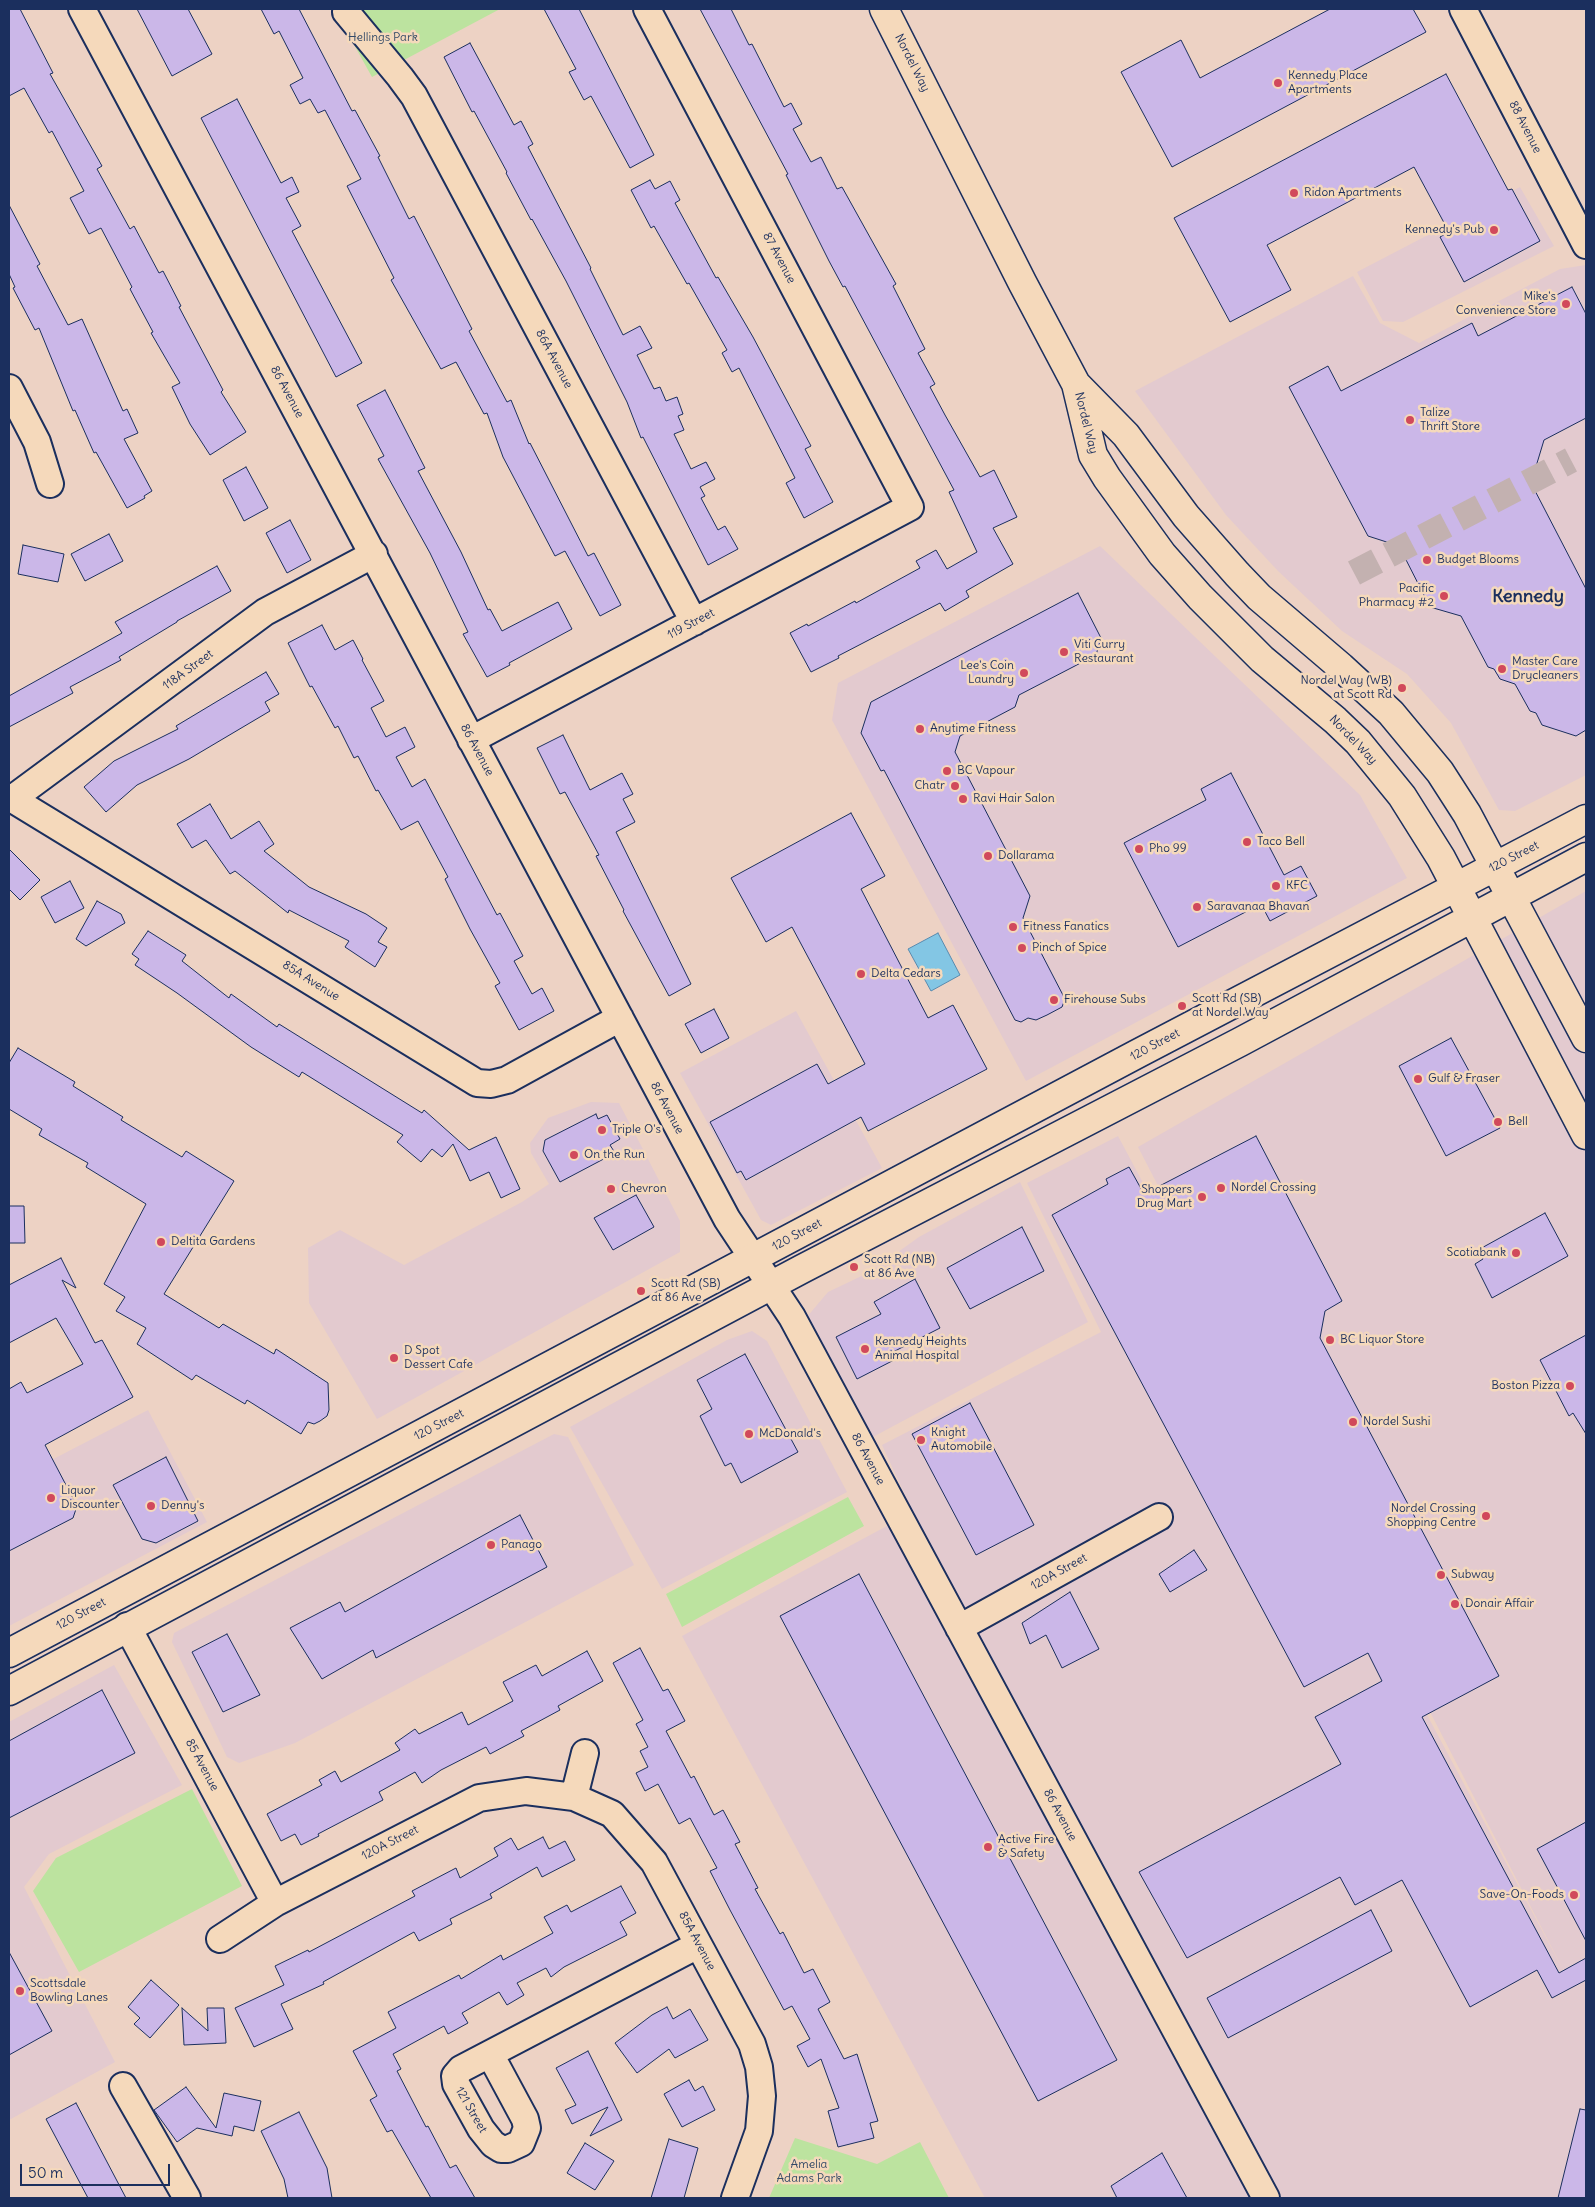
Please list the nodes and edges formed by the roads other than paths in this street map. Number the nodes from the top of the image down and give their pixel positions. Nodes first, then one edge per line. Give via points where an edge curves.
1 (82, 9) edge
2 (647, 9) edge
3 (884, 9) edge
4 (1463, 9) edge
5 (346, 12) dead end
6 (1586, 245) edge
7 (1076, 384) junction
8 (9, 388) edge
9 (50, 484) dead end
10 (910, 507) joint
11 (374, 554) junction
12 (694, 622) junction
13 (471, 740) junction
14 (10, 798) edge
15 (1586, 819) edge
16 (1586, 857) edge
17 (1495, 867) junction
18 (1456, 887) junction
19 (1512, 897) junction
20 (1473, 918) junction
21 (620, 1018) junction
22 (1586, 1038) edge
23 (1137, 1054) junction
24 (1063, 1133) junction
25 (1586, 1135) edge
26 (752, 1258) junction
27 (771, 1285) junction
28 (1159, 1517) dead end
29 (248, 1526) junction
30 (128, 1626) junction
31 (959, 1628) junction
32 (9, 1653) edge
33 (9, 1691) edge
34 (585, 1753) dead end
35 (574, 1797) junction
36 (275, 1903) junction
37 (220, 1939) dead end
38 (698, 1945) junction
39 (490, 2054) dead end
40 (123, 2086) dead end
41 (187, 2198) edge
42 (735, 2198) edge
43 (1266, 2198) edge

1 - 11 street, 86 Avenue
2 - 10 street, 87 Avenue
3 - 7 main road, Nordel Way
4 - 6 street, 88 Avenue
5 - 12 street, 86A Avenue via 414,96
7 - 17 main road, Nordel Way via 1126,435 1186,516 1237,574 1266,604 1365,689 1417,743 1454,792
7 - 18 main road, Nordel Way via 1093,454 1162,554 1229,628 1358,742 1402,796
8 - 9 street via 37,442
10 - 12 street, 119 Street
11 - 13 street, 86 Avenue
11 - 14 street, 118A Street via 265,612
12 - 13 street, 119 Street
13 - 21 street, 86 Avenue
14 - 21 street, 85A Avenue via 477,1083 507,1080
15 - 17 main road, 120 Street
16 - 19 main road
17 - 18 main road, 120 Street
17 - 19 main road, Nordel Way
18 - 20 main road, Nordel Way
18 - 23 main road, 120 Street
19 - 20 main road
19 - 22 main road, Nordel Way
20 - 24 main road
20 - 25 main road, Nordel Way
21 - 26 street, 86 Avenue via 727,1219
23 - 24 main road via 1136,1066 1124,1080 1069,1113
23 - 26 main road, 120 Street
24 - 27 main road
26 - 27 street, 86 Avenue
26 - 29 main road, 120 Street
27 - 30 main road
27 - 31 street, 86 Avenue via 792,1317
28 - 31 street, 120A Street
29 - 30 main road via 216,1566 130,1611
29 - 32 main road, 120 Street
30 - 33 main road
30 - 36 street, 85 Avenue
31 - 43 street, 86 Avenue
34 - 35 street
35 - 36 street, 120A Street via 526,1791 479,1798
35 - 38 street, 85A Avenue via 612,1814 654,1862
36 - 37 street, 120A Street
38 - 39 street
38 - 42 street, 85A Avenue via 752,2044 759,2067 762,2096 759,2132
40 - 41 street

